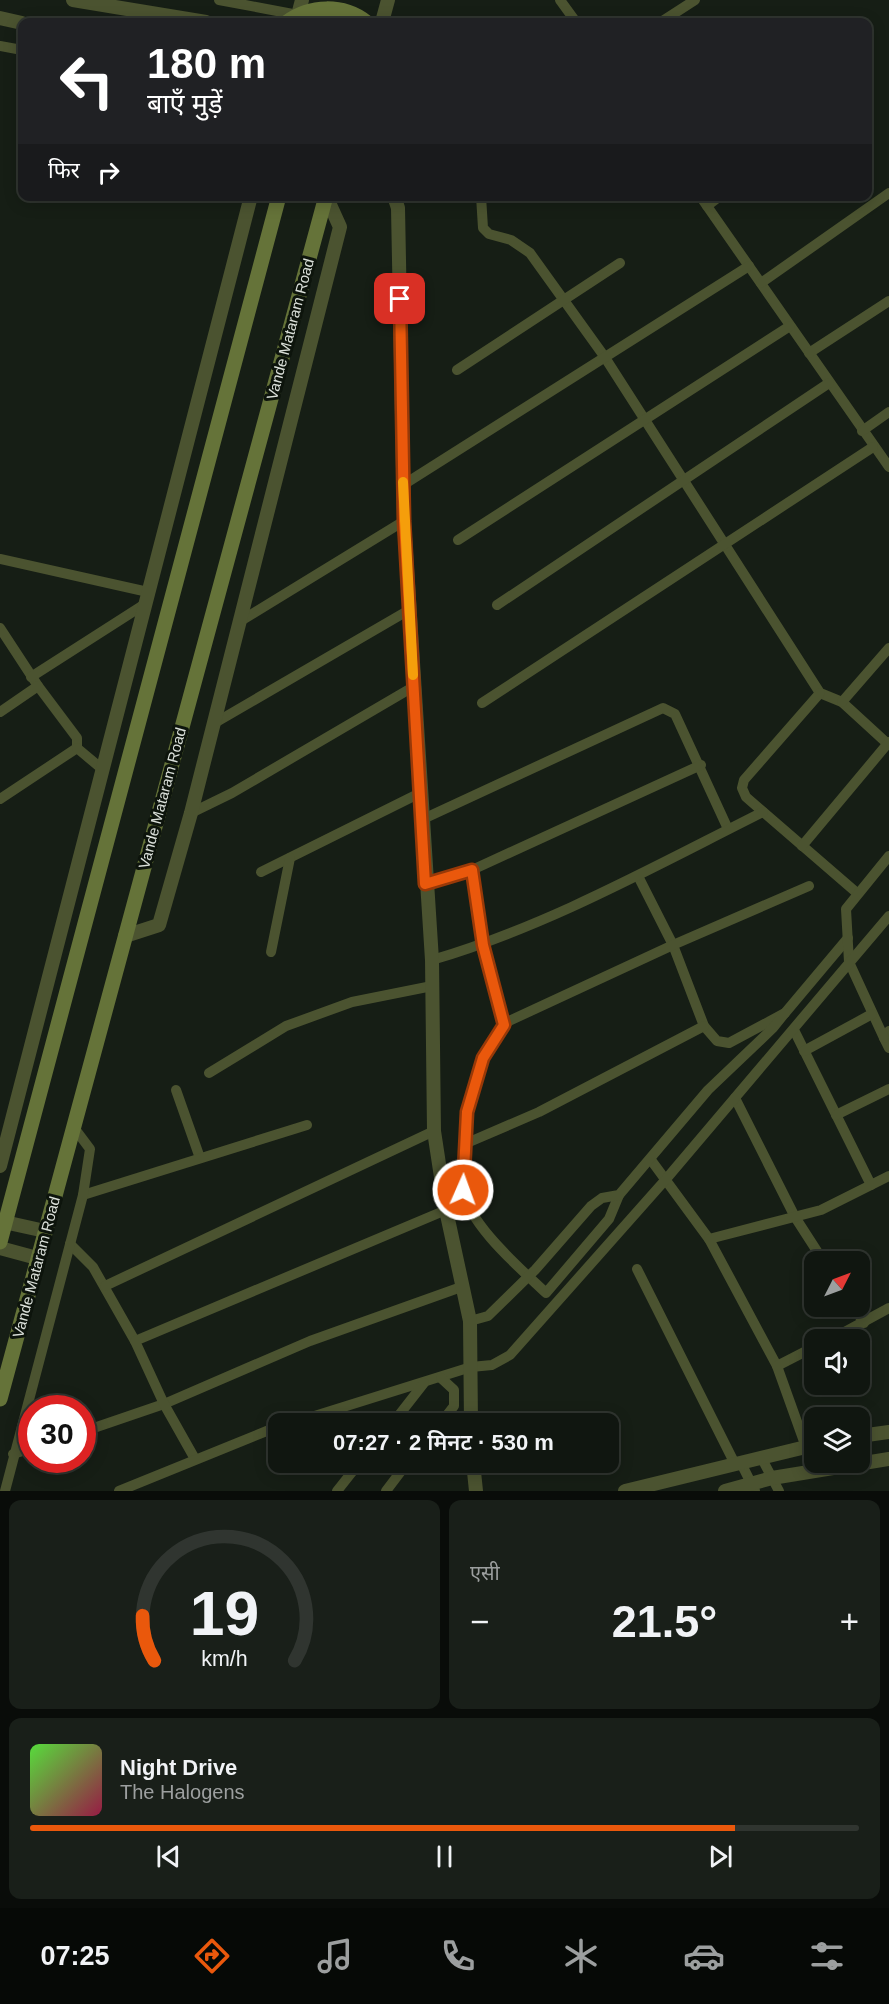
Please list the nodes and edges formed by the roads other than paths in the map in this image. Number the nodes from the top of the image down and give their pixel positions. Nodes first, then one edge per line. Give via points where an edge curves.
1 (73, 0) edge
2 (219, 0) edge
3 (361, 0) edge
4 (388, 0) edge
5 (560, 0) edge
6 (695, 0) edge
7 (321, 4) edge
8 (296, 12) edge
9 (0, 18) edge
10 (182, 18) edge
11 (359, 18) edge
12 (362, 18) edge
13 (386, 18) edge
14 (573, 18) edge
15 (667, 18) edge
16 (18, 22) edge
17 (0, 46) edge
18 (18, 50) edge
19 (889, 193) edge
20 (250, 201) edge
21 (278, 201) edge
22 (325, 201) edge
23 (328, 201) edge
24 (396, 201) edge
25 (481, 201) edge
26 (703, 201) edge
27 (620, 263) dead end
28 (749, 266) junction
29 (761, 283) junction
30 (561, 300) junction
31 (889, 301) edge
32 (790, 326) junction
33 (809, 352) junction
34 (604, 356) junction
35 (457, 369) dead end
36 (828, 382) junction
37 (889, 412) edge
38 (644, 420) junction
39 (862, 431) junction
40 (873, 447) junction
41 (889, 467) edge
42 (682, 481) junction
43 (403, 485) junction
44 (404, 521) junction
45 (458, 540) dead end
46 (724, 545) junction
47 (0, 559) edge
48 (147, 598) junction
49 (497, 605) dead end
50 (409, 610) junction
51 (238, 622) junction
52 (0, 628) edge
53 (889, 648) edge
54 (32, 676) junction
55 (38, 686) junction
56 (413, 687) junction
57 (820, 693) junction
58 (842, 702) junction
59 (482, 703) dead end
60 (0, 712) edge
61 (213, 724) junction
62 (889, 744) edge
63 (77, 748) junction
64 (701, 765) junction
65 (102, 769) junction
66 (420, 793) junction
67 (0, 799) edge
68 (763, 812) junction
69 (191, 813) junction
70 (421, 820) junction
71 (728, 830) junction
72 (802, 846) junction
73 (889, 856) edge
74 (290, 858) junction
75 (472, 870) junction
76 (261, 872) dead end
77 (638, 876) junction
78 (425, 884) junction
79 (809, 886) dead end
80 (856, 893) junction
81 (889, 916) edge
82 (125, 936) junction
83 (848, 938) junction
84 (483, 945) junction
85 (673, 945) junction
86 (271, 952) dead end
87 (432, 960) junction
88 (849, 962) junction
89 (432, 986) junction
90 (785, 1013) junction
91 (872, 1014) junction
92 (504, 1025) junction
93 (704, 1026) junction
94 (794, 1030) junction
95 (886, 1034) edge
96 (889, 1048) edge
97 (804, 1051) junction
98 (209, 1073) dead end
99 (889, 1089) edge
100 (176, 1090) dead end
101 (735, 1098) junction
102 (836, 1114) junction
103 (307, 1125) dead end
104 (75, 1129) junction
105 (434, 1131) junction
106 (467, 1143) junction
107 (200, 1158) junction
108 (651, 1160) junction
109 (0, 1165) edge
110 (19, 1170) junction
111 (889, 1176) edge
112 (667, 1178) junction
113 (871, 1185) junction
114 (83, 1195) junction
115 (619, 1195) junction
116 (446, 1210) junction
117 (795, 1217) junction
118 (3, 1221) edge
119 (45, 1231) junction
120 (709, 1239) junction
121 (0, 1242) edge
122 (70, 1244) junction
123 (0, 1248) edge
124 (817, 1251) edge
125 (37, 1258) junction
126 (637, 1269) dead end
127 (527, 1275) junction
128 (105, 1286) junction
129 (464, 1286) junction
130 (889, 1308) edge
131 (860, 1317) edge
132 (470, 1321) junction
133 (864, 1323) junction
134 (852, 1329) edge
135 (135, 1341) junction
136 (804, 1352) edge
137 (777, 1366) junction
138 (471, 1367) junction
139 (441, 1378) junction
140 (424, 1383) junction
141 (0, 1399) edge
142 (164, 1404) junction
143 (325, 1413) edge
144 (401, 1413) edge
145 (449, 1413) edge
146 (471, 1413) edge
147 (96, 1427) edge
148 (268, 1430) edge
149 (804, 1431) edge
150 (889, 1432) edge
151 (870, 1435) edge
152 (804, 1447) edge
153 (18, 1452) edge
154 (13, 1454) junction
155 (761, 1457) junction
156 (195, 1459) junction
157 (889, 1459) edge
158 (738, 1463) junction
159 (352, 1473) edge
160 (400, 1473) edge
161 (474, 1473) edge
162 (772, 1478) junction
163 (754, 1487) edge
164 (645, 1490) edge
165 (5, 1491) edge
166 (119, 1491) edge
167 (338, 1491) edge
168 (386, 1491) edge
169 (476, 1491) edge
170 (625, 1491) edge
171 (725, 1491) edge
172 (779, 1491) edge

1 - 10 street
2 - 8 street
3 - 12 main road
4 - 13 street
5 - 14 street
6 - 15 street
7 - 8 main road
7 - 11 main road
9 - 16 street
17 - 18 street
19 - 29 street
20 - 48 street
21 - 110 main road
22 - 82 main road, Vande Mataram Road
23 - 51 street via 340,227
24 - 43 street
25 - 30 street via 483,228 489,234 512,240 530,253
26 - 28 street
27 - 30 street
28 - 29 street
28 - 34 street
29 - 32 street
30 - 34 street
30 - 35 street
31 - 33 street
32 - 33 street
32 - 38 street
33 - 36 street
34 - 38 street
34 - 43 street
36 - 39 street
36 - 42 street
37 - 39 street
38 - 42 street
38 - 45 street
39 - 40 street
40 - 41 street
40 - 46 street
42 - 46 street
42 - 49 street
43 - 44 street
44 - 50 street
44 - 51 street
46 - 57 street
46 - 59 street
47 - 48 street
48 - 54 street
48 - 65 street
50 - 56 street
50 - 61 street
51 - 61 street
52 - 54 street
53 - 58 street
54 - 55 street
55 - 60 street
55 - 63 street via 77,738
56 - 66 street
56 - 69 street
57 - 58 street
57 - 68 street via 744,780 746,797
58 - 62 street
61 - 69 street
62 - 72 street
63 - 65 street
63 - 67 street
64 - 70 street via 675,714 663,708
64 - 71 street
64 - 75 street
65 - 109 street
66 - 70 street
66 - 74 street
68 - 71 street
68 - 72 street
69 - 82 street via 159,925
70 - 78 street
71 - 77 street
72 - 80 street
73 - 80 street
74 - 76 street
74 - 86 street
75 - 78 street
75 - 84 street
77 - 84 street
77 - 85 street
78 - 87 street
79 - 85 street
80 - 83 street via 846,909
81 - 88 street
82 - 104 main road, Vande Mataram Road
83 - 88 street
83 - 90 street
84 - 87 street
84 - 92 street
85 - 92 street
85 - 93 street
87 - 89 street
88 - 91 street
88 - 94 street
89 - 98 street via 352,1002 286,1026
89 - 105 street
90 - 93 street via 729,1043 717,1041
90 - 108 street via 708,1090
91 - 95 street
91 - 97 street
92 - 106 street via 488,1046 478,1071 467,1112
93 - 106 street via 539,1112
94 - 97 street
94 - 101 street
95 - 96 street
97 - 102 street
99 - 102 street
100 - 107 street
101 - 112 street
101 - 117 street
102 - 113 street
103 - 107 street
104 - 114 street via 90,1149
104 - 119 main road, Vande Mataram Road
105 - 116 street
105 - 128 street
106 - 127 street via 463,1190 467,1201 489,1236
107 - 114 street
108 - 112 street
108 - 115 street
109 - 110 street
110 - 118 main road
111 - 113 street
112 - 120 street
112 - 138 street via 510,1355 492,1365
113 - 117 street via 821,1210
114 - 122 street
115 - 127 street via 602,1198 591,1206
115 - 127 street via 609,1219 546,1293
116 - 129 street
116 - 135 street
117 - 120 street
117 - 124 street
118 - 119 street
118 - 121 main road
119 - 125 main road, Vande Mataram Road
120 - 137 street
122 - 128 street
122 - 154 street
123 - 125 street
125 - 141 main road, Vande Mataram Road
126 - 158 street
127 - 132 street via 488,1316
128 - 135 street
129 - 132 street
129 - 142 street via 310,1341
130 - 133 street
131 - 133 street
132 - 138 street
133 - 134 street
135 - 142 street
136 - 137 street
137 - 149 street
138 - 139 street
138 - 146 street
139 - 140 street
139 - 145 street via 454,1390 454,1406
140 - 143 street
140 - 144 street
142 - 147 street
142 - 156 street
148 - 156 street
150 - 151 street
152 - 155 street
153 - 154 street
154 - 165 street
155 - 158 street
155 - 162 street
156 - 166 street
157 - 162 street
158 - 163 street
158 - 164 street
159 - 167 street
160 - 168 street
161 - 169 street
162 - 163 street
162 - 172 street
163 - 171 street
164 - 170 street

